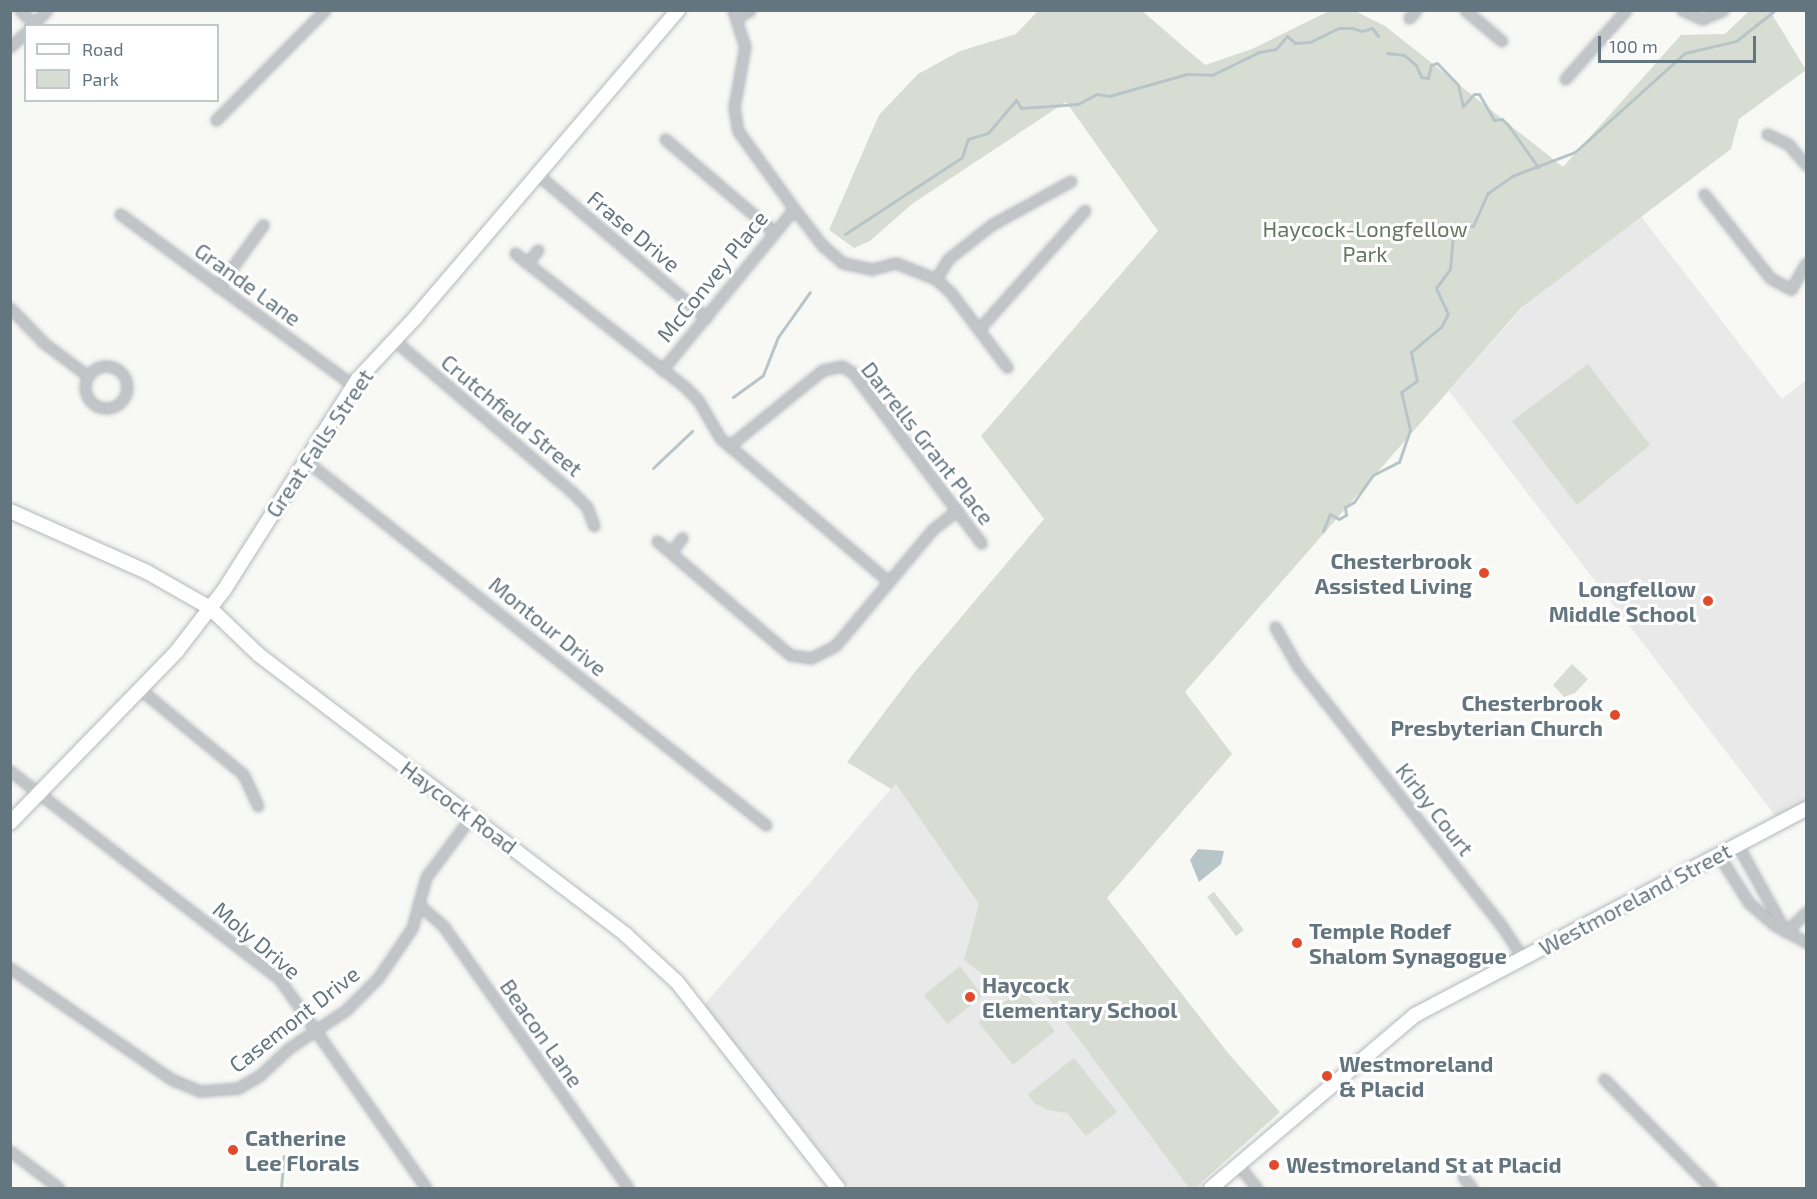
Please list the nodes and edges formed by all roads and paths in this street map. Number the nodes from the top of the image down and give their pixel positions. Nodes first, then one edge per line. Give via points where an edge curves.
1 (20, 10) edge
2 (47, 10) edge
3 (325, 10) edge
4 (678, 10) edge
5 (750, 10) edge
6 (1416, 10) edge
7 (1465, 10) edge
8 (1626, 10) edge
9 (1682, 10) edge
10 (1723, 10) edge
11 (736, 14) edge
12 (1409, 18) dead end
13 (32, 24) edge
14 (34, 24) edge
15 (24, 34) edge
16 (1502, 41) dead end
17 (10, 47) edge
18 (1565, 79) dead end
19 (216, 120) dead end
20 (1767, 134) dead end
21 (665, 140) dead end
22 (1806, 165) edge
23 (537, 174) junction
24 (1071, 181) dead end
25 (1704, 194) dead end
26 (794, 209) junction
27 (1085, 210) dead end
28 (120, 214) dead end
29 (263, 225) dead end
30 (774, 232) junction
31 (538, 250) dead end
32 (515, 254) dead end
33 (527, 263) junction
34 (1806, 263) edge
35 (936, 279) junction
36 (218, 287) junction
37 (10, 308) edge
38 (706, 318) junction
39 (979, 329) junction
40 (394, 340) junction
41 (1007, 367) dead end
42 (662, 370) junction
43 (87, 376) junction
44 (353, 385) junction
45 (729, 446) junction
46 (304, 460) junction
47 (957, 510) junction
48 (10, 511) edge
49 (594, 526) dead end
50 (682, 538) dead end
51 (657, 541) dead end
52 (981, 543) dead end
53 (670, 552) junction
54 (889, 582) junction
55 (210, 608) junction
56 (1275, 627) dead end
57 (141, 690) junction
58 (10, 771) edge
59 (40, 794) junction
60 (258, 806) dead end
61 (1806, 809) edge
62 (471, 817) junction
63 (10, 823) edge
64 (765, 825) dead end
65 (1737, 844) junction
66 (1718, 854) junction
67 (418, 904) junction
68 (1806, 912) edge
69 (1786, 932) junction
70 (1806, 942) edge
71 (1523, 958) junction
72 (10, 969) edge
73 (318, 1029) junction
74 (1604, 1079) dead end
75 (10, 1151) edge
76 (1239, 1167) junction
77 (1463, 1178) dead end
78 (59, 1188) edge
79 (426, 1188) edge
80 (628, 1188) edge
81 (838, 1188) edge
82 (1210, 1188) edge
83 (1257, 1188) edge
84 (1472, 1188) edge
85 (1711, 1188) edge

1 - 13 street
2 - 14 street
3 - 19 street
4 - 23 main road, Great Falls Street
5 - 11 street
6 - 12 street
7 - 16 street
8 - 18 street
9 - 10 street via 1702,19
11 - 26 street via 745,46 734,107 738,131
15 - 17 street
20 - 22 street via 1788,144
21 - 30 street
23 - 38 street, Frase Drive
23 - 40 main road, Great Falls Street
24 - 35 street via 991,225 948,259
25 - 34 street via 1770,278 1791,289
26 - 30 street, McConvey Place
26 - 35 street via 822,245 843,262 872,269 896,263
27 - 39 street
28 - 36 street, Grande Lane
29 - 36 street
30 - 38 street, McConvey Place via 763,251
31 - 33 street
32 - 33 street
33 - 42 street
35 - 39 street
36 - 44 street, Grande Lane
37 - 43 street via 44,343
38 - 42 street, McConvey Place
39 - 41 street
40 - 44 main road, Great Falls Street
40 - 49 street, Crutchfield Street via 571,491 587,507
42 - 45 street via 693,394 713,430
43 - 43 street via 85,390 92,403 105,409 123,400 127,382 118,370 104,366
44 - 46 main road, Great Falls Street
45 - 47 street, Darrells Grant Place via 823,370 842,366 853,373
45 - 54 street
46 - 55 main road, Great Falls Street
46 - 64 street, Montour Drive
47 - 52 street, Darrells Grant Place
47 - 54 street via 933,529
48 - 55 main road, Haycock Road via 147,572
50 - 53 street
51 - 53 street
53 - 54 street via 798,658 818,657 830,651
55 - 57 main road, Great Falls Street
55 - 62 main road, Haycock Road via 260,655
56 - 71 street, Kirby Court via 1298,667 1499,921
57 - 59 main road, Great Falls Street
57 - 60 street via 243,774
58 - 59 street, Moly Drive
59 - 63 main road, Great Falls Street
59 - 73 street, Moly Drive via 263,964 295,996
61 - 65 main road, Westmoreland Street
62 - 67 street, Casemont Drive via 426,877
62 - 81 main road, Haycock Road via 654,959 677,982
65 - 66 main road, Westmoreland Street
65 - 69 street via 1768,907
66 - 69 street via 1749,903
66 - 71 main road, Westmoreland Street
67 - 73 street, Casemont Drive via 405,942 378,978 346,1010
67 - 80 street, Beacon Lane via 456,943
68 - 69 street
69 - 70 street
71 - 76 main road, Westmoreland Street via 1415,1015
72 - 73 street, Casemont Drive via 171,1079 199,1091 225,1092 249,1083
73 - 79 street, Moly Drive
74 - 85 street
75 - 78 street
76 - 82 main road, Westmoreland Street
76 - 83 street
77 - 84 street

